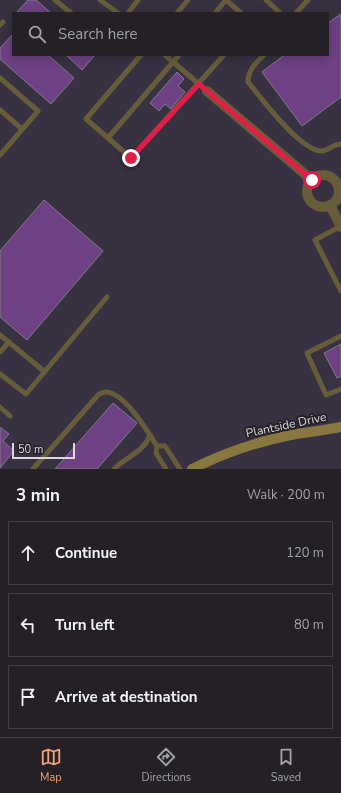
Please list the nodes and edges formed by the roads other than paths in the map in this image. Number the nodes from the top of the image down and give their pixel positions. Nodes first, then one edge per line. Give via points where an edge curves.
1 (55, 0) edge
2 (100, 0) edge
3 (138, 0) edge
4 (188, 0) edge
5 (226, 0) edge
6 (266, 0) edge
7 (308, 0) edge
8 (70, 12) edge
9 (117, 12) edge
10 (129, 12) edge
11 (178, 12) edge
12 (216, 12) edge
13 (240, 12) edge
14 (279, 12) edge
15 (297, 12) edge
16 (140, 56) edge
17 (165, 56) edge
18 (178, 56) edge
19 (223, 56) edge
20 (263, 56) edge
21 (173, 62) junction
22 (0, 78) edge
23 (199, 84) junction
24 (207, 91) joint
25 (0, 110) edge
26 (22, 129) junction
27 (108, 138) junction
28 (341, 144) edge
29 (0, 155) edge
30 (312, 180) junction
31 (339, 180) edge
32 (330, 205) junction
33 (341, 226) edge
34 (341, 291) edge
35 (107, 298) dead end
36 (0, 335) edge
37 (341, 336) edge
38 (8, 342) junction
39 (0, 352) edge
40 (44, 372) junction
41 (0, 374) edge
42 (341, 389) edge
43 (0, 408) edge
44 (10, 416) dead end
45 (341, 427) edge
46 (150, 435) junction
47 (157, 446) junction
48 (33, 469) edge
49 (114, 469) edge
50 (166, 469) edge
51 (180, 469) edge
52 (192, 469) edge

1 - 8 lane
2 - 9 lane
3 - 10 lane
4 - 11 lane
5 - 12 lane
5 - 13 lane
6 - 14 lane
7 - 15 lane
16 - 27 lane via 86,119
17 - 21 lane
18 - 21 lane
19 - 23 lane
20 - 28 lane via 251,68 248,82 271,110 309,147 321,151
21 - 23 lane
21 - 27 lane
22 - 26 lane via 38,111
23 - 24 lane
23 - 27 lane via 131,158
24 - 30 street
25 - 26 lane
26 - 29 lane
30 - 31 street via 316,176 327,175
30 - 32 street via 307,190 310,200 319,206
31 - 32 street via 338,197
32 - 33 street
33 - 34 lane via 315,240
35 - 40 lane
36 - 38 lane
37 - 42 lane via 307,353 326,395
38 - 39 lane
38 - 40 lane
40 - 41 lane via 26,394
43 - 44 lane
45 - 52 street, Plantside Drive via 260,442 214,458
46 - 47 lane
46 - 48 lane via 126,403 114,394 105,392 99,394
46 - 49 lane via 142,449
47 - 50 lane via 156,452
47 - 51 lane via 165,446

